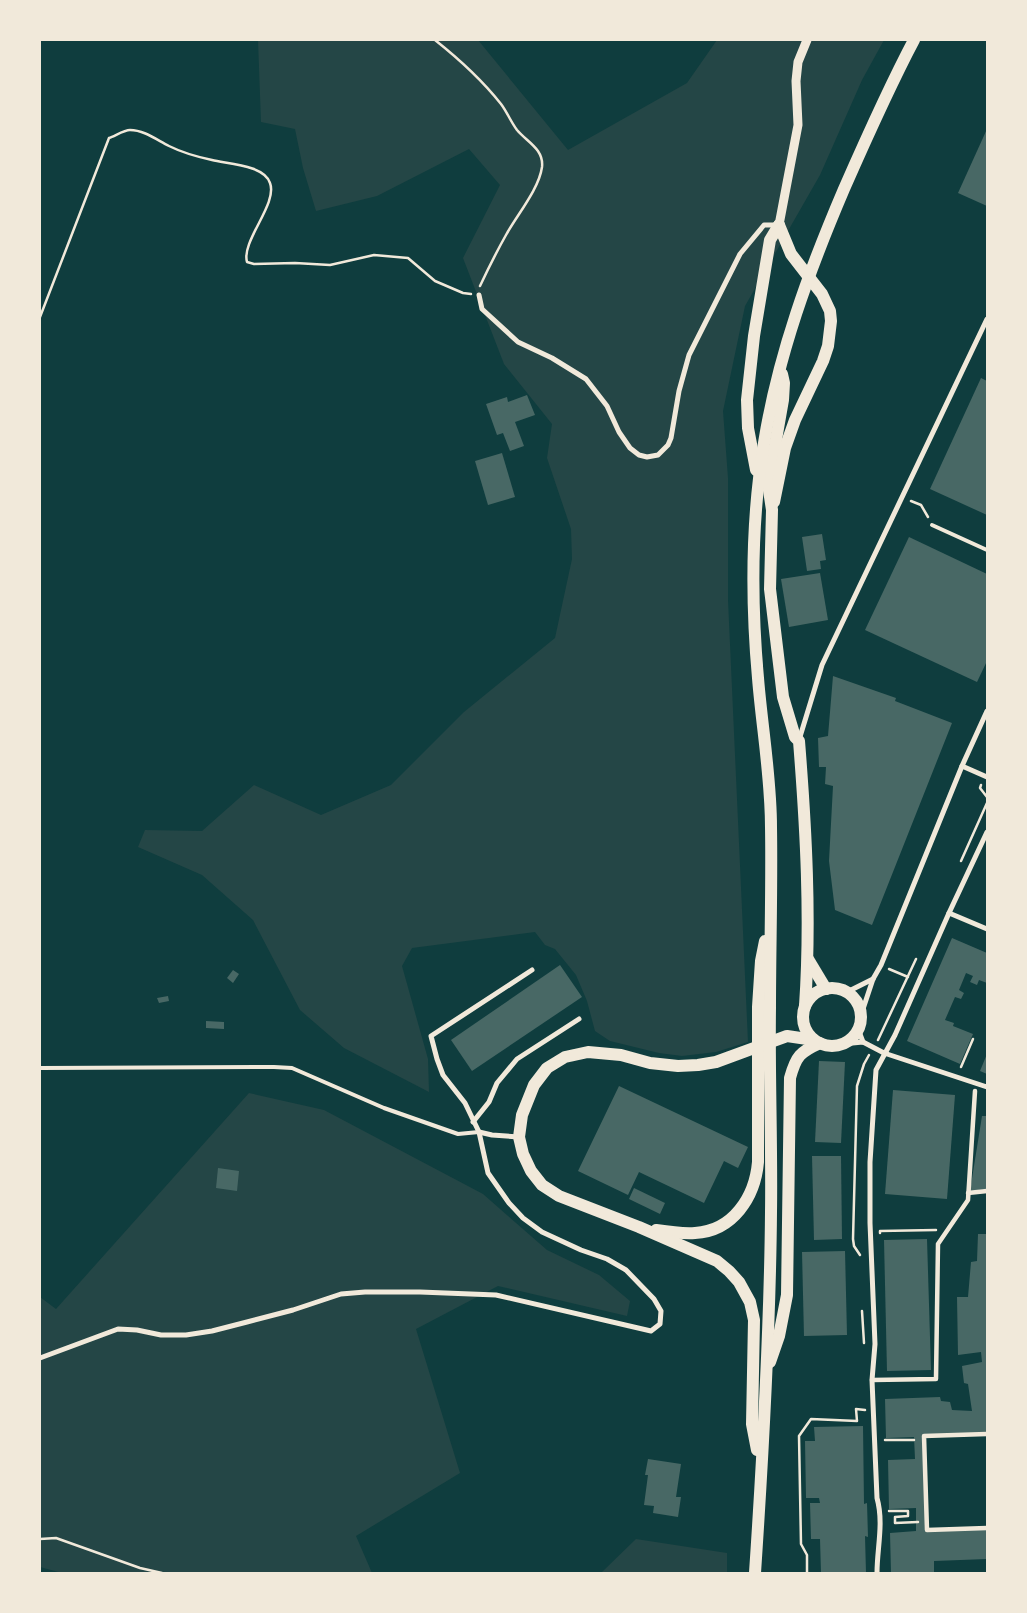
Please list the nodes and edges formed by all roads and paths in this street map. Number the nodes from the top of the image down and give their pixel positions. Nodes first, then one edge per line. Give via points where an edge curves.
1 (435, 40) edge
2 (808, 40) edge
3 (914, 40) edge
4 (779, 225) junction
5 (480, 295) junction
6 (40, 317) edge
7 (987, 319) edge
8 (780, 366) junction
9 (758, 480) junction
10 (910, 501) dead end
11 (772, 510) junction
12 (932, 525) joint
13 (987, 550) edge
14 (987, 711) edge
15 (799, 741) junction
16 (962, 766) junction
17 (987, 777) edge
18 (987, 832) edge
19 (949, 913) junction
20 (987, 929) edge
21 (808, 959) junction
22 (881, 965) junction
23 (532, 970) dead end
24 (908, 977) dead end
25 (873, 979) junction
26 (826, 989) junction
27 (847, 992) junction
28 (764, 1008) junction
29 (804, 1010) junction
30 (861, 1015) junction
31 (579, 1019) dead end
32 (858, 1029) junction
33 (787, 1036) junction
34 (973, 1039) dead end
35 (817, 1041) junction
36 (863, 1042) junction
37 (842, 1044) junction
38 (884, 1053) junction
39 (961, 1067) dead end
40 (40, 1068) edge
41 (987, 1087) edge
42 (974, 1091) dead end
43 (473, 1122) junction
44 (478, 1132) junction
45 (519, 1137) junction
46 (987, 1191) edge
47 (968, 1193) junction
48 (639, 1227) junction
49 (947, 1230) junction
50 (871, 1245) junction
51 (40, 1358) edge
52 (766, 1374) junction
53 (872, 1380) junction
54 (867, 1410) dead end
55 (987, 1434) edge
56 (925, 1440) junction
57 (896, 1441) dead end
58 (762, 1475) junction
59 (880, 1522) junction
60 (927, 1522) junction
61 (987, 1528) edge
62 (40, 1539) edge
63 (162, 1573) edge
64 (755, 1573) edge
65 (807, 1573) edge
66 (877, 1573) edge

1 - 5 path via 458,57 491,92 517,130 541,155 538,178 480,285
2 - 4 street via 798,62 798,125
3 - 8 main road via 827,229
4 - 5 street via 764,225 740,254 689,355 671,438 655,456 642,456 630,448 586,379 518,342 482,309
4 - 9 main road via 770,240 747,400 748,428
4 - 11 main road via 791,254 822,294 830,310 831,321 828,346 785,448
5 - 6 path via 463,293 435,281 408,258 374,256 330,265 247,262 246,250 271,193 271,183 265,174 241,165 212,160 169,146 152,135 129,130 109,138
7 - 15 street via 822,665
8 - 9 main road
8 - 11 main road via 784,383 770,474
9 - 28 main road via 753,591 771,826 771,919
10 - 12 path via 921,506
11 - 15 main road via 769,560 773,624 784,697
12 - 13 lane
14 - 16 street
15 - 21 main road via 807,855
16 - 17 street
16 - 22 street
18 - 19 street
19 - 20 street
19 - 38 street via 896,1035
21 - 26 main road
21 - 29 main road
22 - 24 path
22 - 25 street
23 - 43 street via 431,1036 436,1059 465,1103
25 - 27 street
25 - 30 street
26 - 27 main road via 839,988
26 - 29 main road via 812,995
27 - 30 main road via 859,1006
28 - 48 main road via 758,1162 748,1200 730,1220 708,1231 679,1233
28 - 52 main road via 771,1120
29 - 33 main road
29 - 35 main road via 805,1028
30 - 32 main road
31 - 43 street via 517,1059 497,1083 490,1102
32 - 36 street
32 - 37 main road via 850,1040
33 - 35 main road
33 - 45 main road via 716,1062 698,1065 650,1063 621,1055 588,1052 565,1057 547,1068 534,1085 522,1115
34 - 39 path
35 - 37 main road via 833,1046
35 - 52 main road via 802,1051 790,1078 787,1295 779,1336
36 - 37 street
36 - 38 street
38 - 41 street
38 - 50 street via 876,1070 873,1104
40 - 44 lane via 292,1068 384,1108 458,1134
42 - 47 street
43 - 44 street
44 - 45 street
44 - 51 street via 488,1173 523,1218 542,1232 626,1270 654,1299 661,1311 660,1324 651,1331 496,1295 365,1292 341,1294 203,1333 161,1335 118,1329
45 - 48 main road via 527,1163 542,1185 559,1196
46 - 47 street
47 - 49 street via 968,1200
48 - 58 main road via 717,1261 739,1282 750,1302 754,1320 752,1424
49 - 50 path via 880,1231 881,1244
49 - 53 street via 938,1244 936,1378
50 - 53 street via 875,1344
52 - 58 main road
53 - 59 street
54 - 65 path via 856,1410 857,1421 811,1420 799,1436 801,1544 807,1556
55 - 56 street via 924,1436
56 - 57 path
56 - 60 street
58 - 64 main road
59 - 60 path via 888,1521 888,1511 908,1511 908,1516 895,1517 895,1523
59 - 66 street
60 - 61 street via 927,1530
62 - 63 path via 56,1538

